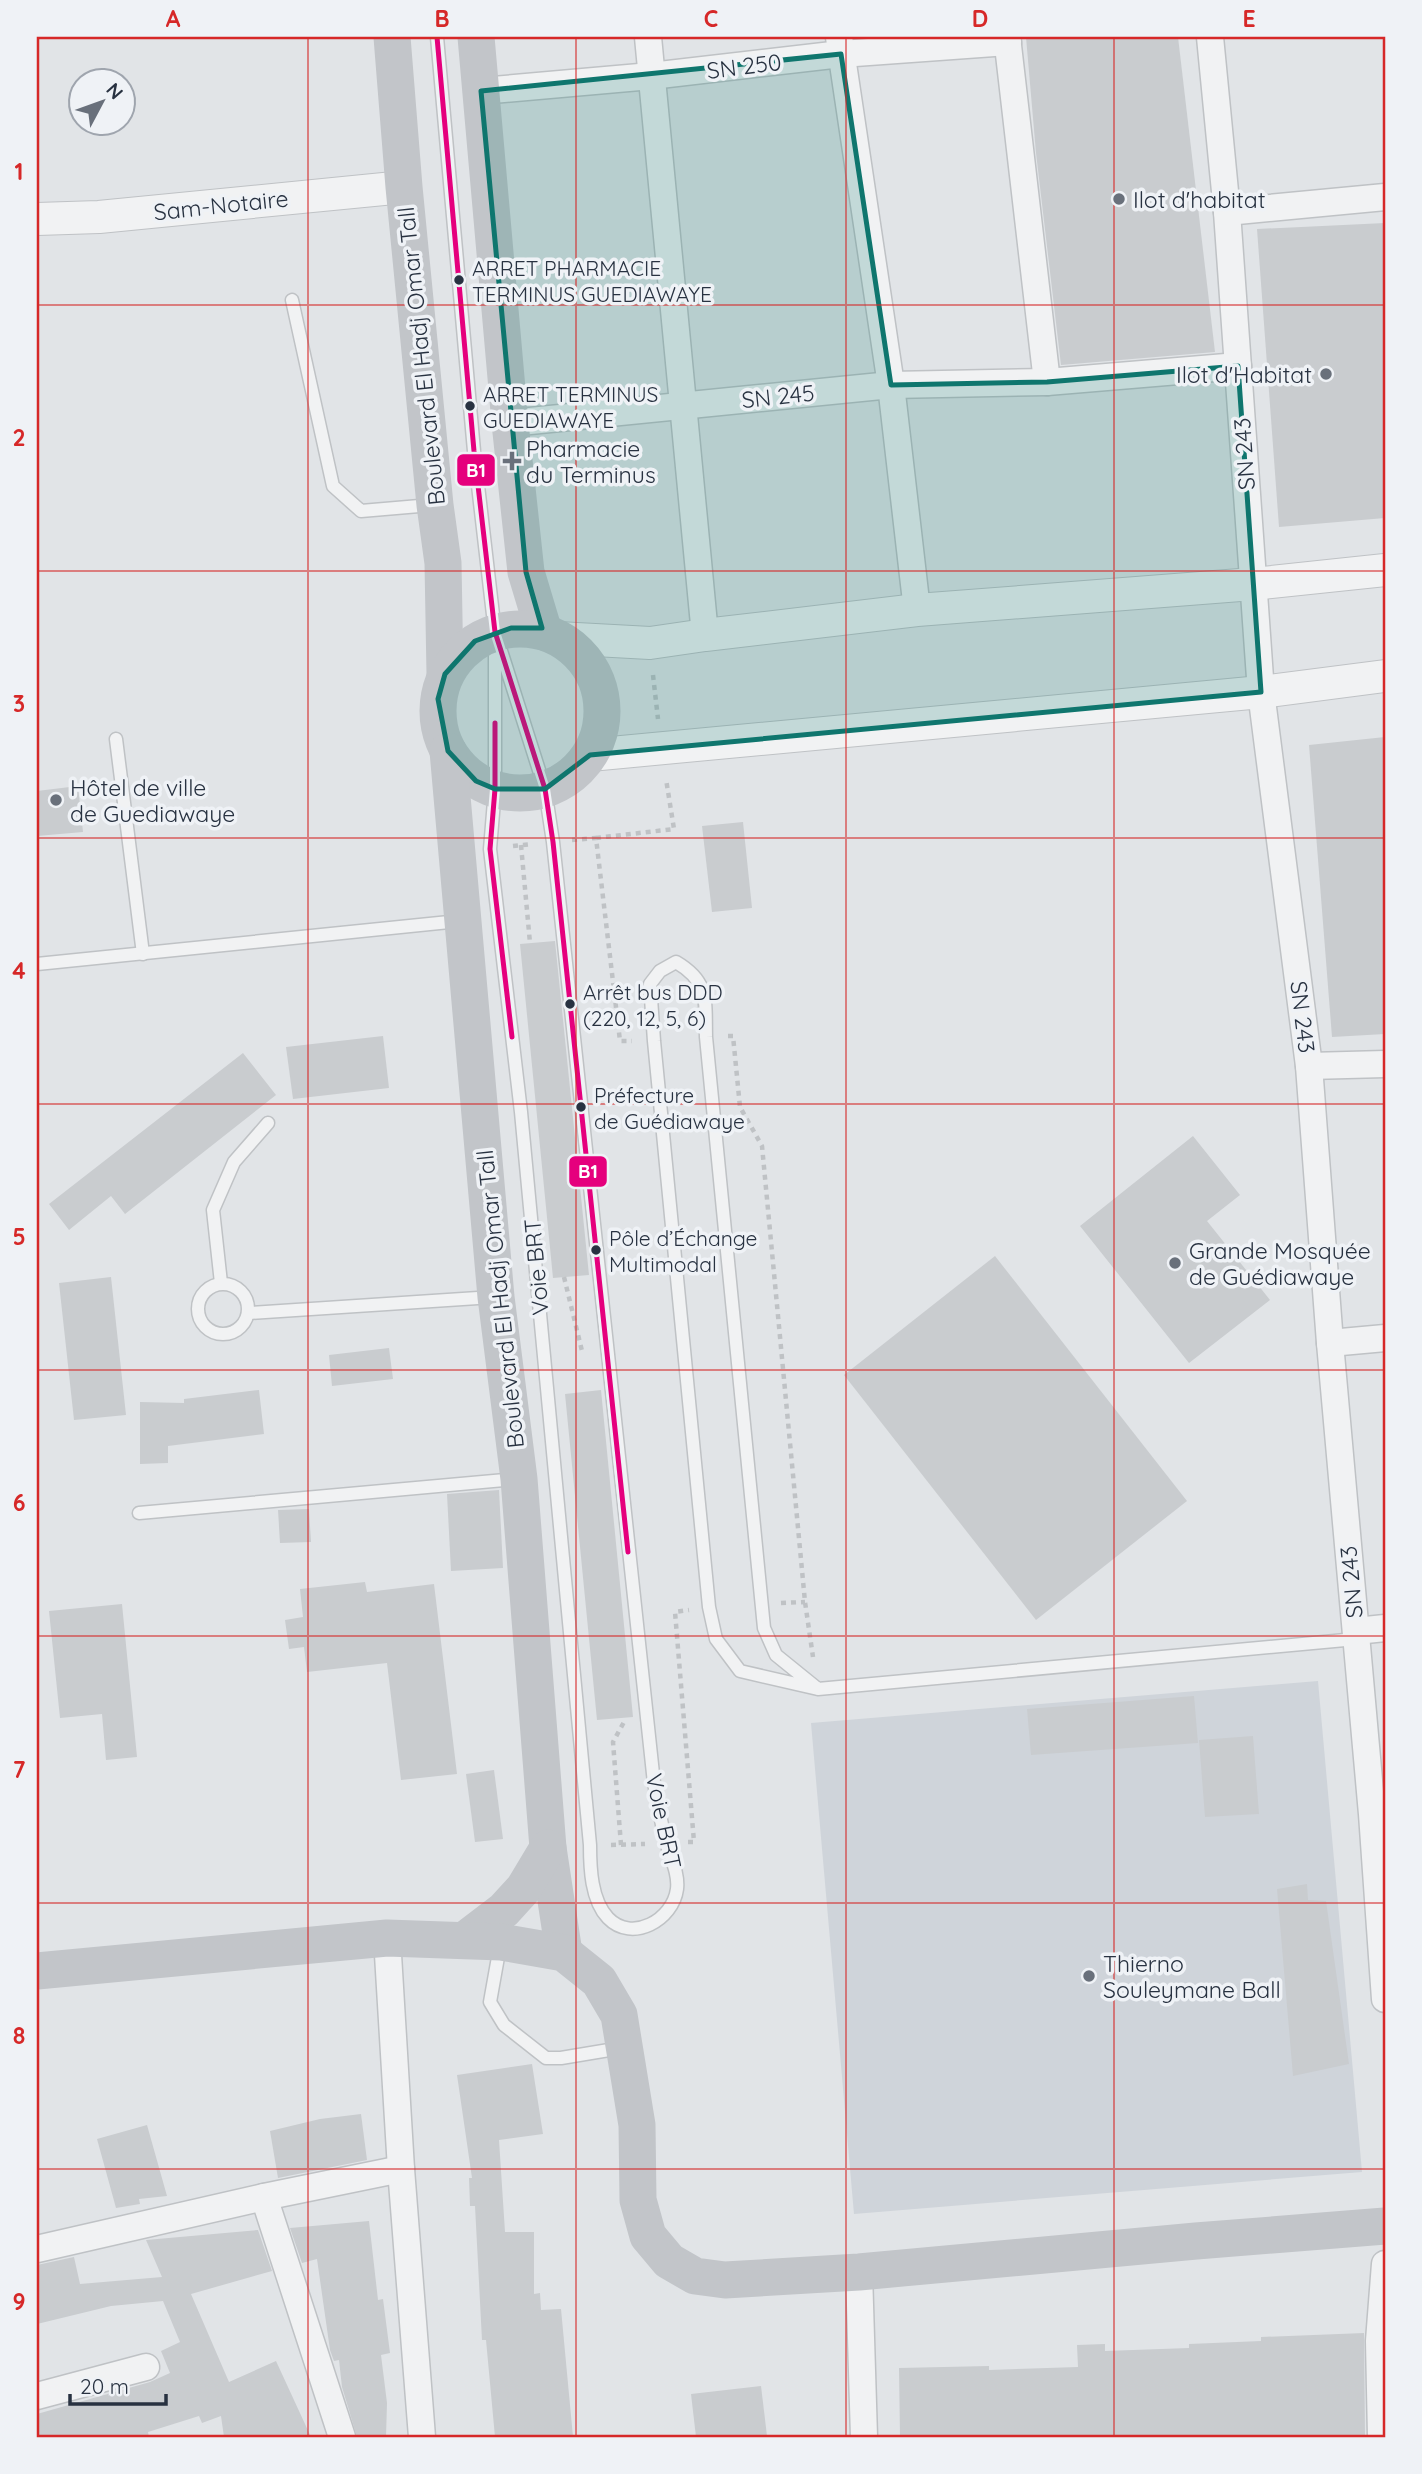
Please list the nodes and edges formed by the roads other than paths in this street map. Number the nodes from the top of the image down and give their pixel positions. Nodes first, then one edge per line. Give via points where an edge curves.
1 (392, 37) edge
2 (437, 37) edge
3 (476, 37) edge
4 (648, 37) edge
5 (1210, 37) edge
6 (1008, 39) edge
7 (840, 46) edge
8 (651, 76) junction
9 (481, 91) junction
10 (404, 187) junction
11 (1385, 197) edge
12 (1227, 212) junction
13 (37, 219) edge
14 (292, 300) dead end
15 (1238, 366) junction
16 (1047, 382) junction
17 (891, 385) junction
18 (682, 406) junction
19 (510, 423) junction
20 (435, 505) junction
21 (1385, 570) edge
22 (1253, 584) junction
23 (917, 610) junction
24 (495, 632) junction
25 (551, 635) junction
26 (705, 635) junction
27 (445, 674) junction
28 (1385, 676) edge
29 (1261, 692) junction
30 (116, 739) dead end
31 (447, 751) junction
32 (590, 755) junction
33 (495, 789) junction
34 (545, 789) junction
35 (463, 920) junction
36 (143, 954) junction
37 (37, 964) edge
38 (1385, 1064) edge
39 (1309, 1066) junction
40 (268, 1123) dead end
41 (221, 1283) junction
42 (496, 1297) junction
43 (249, 1313) junction
44 (1385, 1338) edge
45 (1330, 1343) junction
46 (519, 1479) junction
47 (139, 1513) dead end
48 (1385, 1628) edge
49 (1356, 1635) junction
50 (818, 1689) junction
51 (1379, 1813) edge
52 (548, 1848) junction
53 (387, 1938) junction
54 (483, 1941) junction
55 (565, 1953) junction
56 (37, 1971) edge
57 (1385, 1999) edge
58 (626, 2047) junction
59 (401, 2169) junction
60 (264, 2197) junction
61 (1385, 2226) edge
62 (37, 2249) edge
63 (1385, 2264) edge
64 (859, 2272) junction
65 (146, 2367) dead end
66 (37, 2396) edge
67 (342, 2437) edge
68 (422, 2437) edge
69 (864, 2437) edge
70 (1381, 2437) edge

1 - 10 main road, Boulevard El Hadj Omar Tall
2 - 24 lane, Voie BRT
3 - 9 main road
4 - 8 street
5 - 12 street, SN 243
6 - 7 street, SN 250
6 - 16 street
7 - 8 street, SN 250
7 - 17 street
8 - 9 street, SN 250
8 - 18 street
9 - 19 main road
10 - 13 street, Sam-Notaire
10 - 20 main road, Boulevard El Hadj Omar Tall
11 - 12 street
12 - 15 street, SN 243
14 - 20 lane via 333,486 361,511
15 - 16 street, SN 245
15 - 22 street, SN 243
16 - 17 street, SN 245
17 - 18 street, SN 245
17 - 23 street
18 - 19 street, SN 245
18 - 26 street
19 - 25 main road via 526,572
20 - 27 main road, Boulevard El Hadj Omar Tall via 443,563
21 - 22 street
22 - 23 street
22 - 29 street, SN 243
23 - 26 street
24 - 25 main road, Boulevard El Hadj Omar Tall via 528,628
24 - 27 main road, Boulevard El Hadj Omar Tall via 475,641
24 - 33 lane, Voie BRT
24 - 34 lane, Voie BRT
25 - 26 street via 650,643
25 - 32 main road, Boulevard El Hadj Omar Tall via 580,654 595,677 602,703 600,730
27 - 31 main road, Boulevard El Hadj Omar Tall via 438,699 439,726
28 - 29 street
29 - 32 street
29 - 39 street, SN 243
30 - 36 lane
31 - 33 main road, Boulevard El Hadj Omar Tall via 476,781
31 - 35 main road, Boulevard El Hadj Omar Tall
32 - 34 main road, Boulevard El Hadj Omar Tall via 578,770
33 - 34 main road, Boulevard El Hadj Omar Tall via 520,793
33 - 34 lane, Voie BRT via 490,849 523,1126 590,1874 607,1917 618,1925 638,1928 659,1921 677,1889 652,1770
35 - 36 lane
35 - 42 main road, Boulevard El Hadj Omar Tall
36 - 37 lane
38 - 39 street
39 - 45 street, SN 243
40 - 41 lane via 234,1162 213,1210
41 - 43 lane via 242,1292
41 - 43 lane via 202,1294 198,1317 204,1327 225,1335 236,1332
42 - 43 lane
42 - 46 main road, Boulevard El Hadj Omar Tall
44 - 45 street
45 - 49 street, SN 243
46 - 47 lane
46 - 52 main road, Boulevard El Hadj Omar Tall
48 - 49 street
49 - 50 lane
49 - 51 street, SN 243
50 - 50 lane via 776,1655 764,1628 705,994 694,972 676,962 650,984 709,1607 716,1639 740,1671
51 - 57 street, SN 243
52 - 54 main road
52 - 55 main road, Boulevard El Hadj Omar Tall
53 - 54 main road
53 - 56 main road
53 - 59 street
54 - 55 main road
54 - 58 lane via 491,2002 504,2025 546,2057
55 - 58 main road via 598,1981 619,2015
58 - 64 main road via 636,2124 638,2200 648,2236 669,2261 695,2276 725,2280
59 - 60 street
59 - 68 street
60 - 62 street
60 - 67 street
61 - 64 main road
63 - 70 street via 1379,2341
64 - 69 street
65 - 66 street

